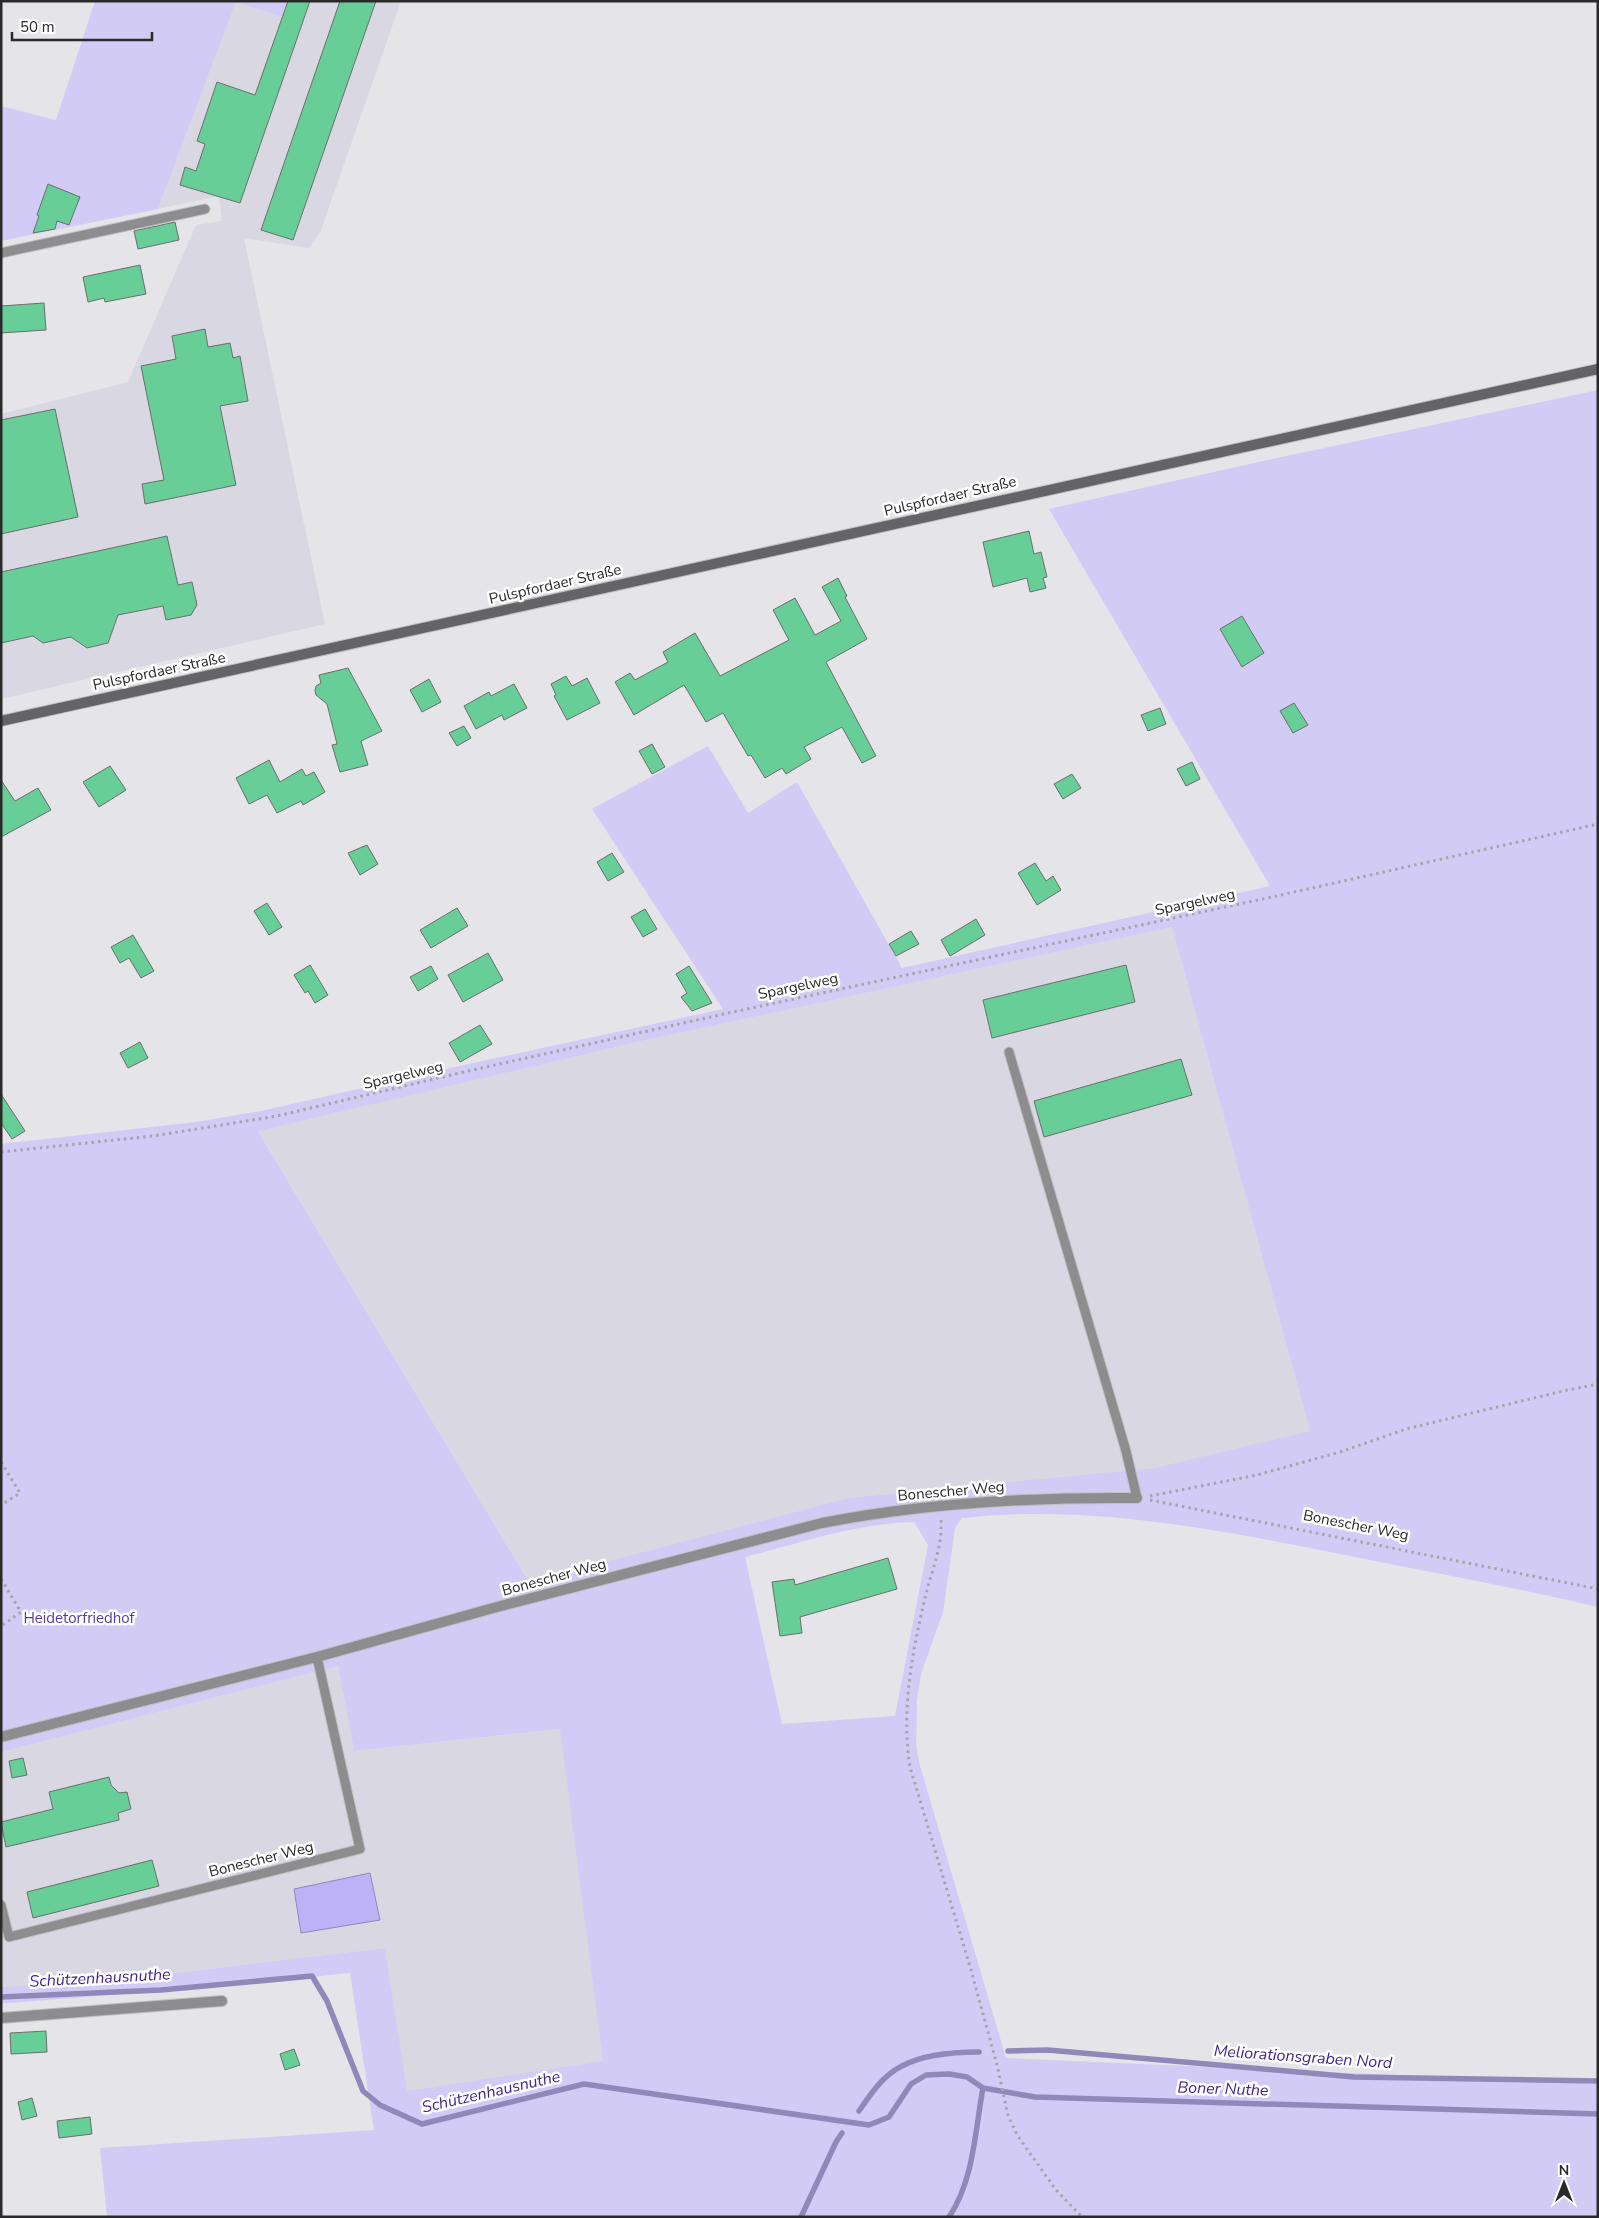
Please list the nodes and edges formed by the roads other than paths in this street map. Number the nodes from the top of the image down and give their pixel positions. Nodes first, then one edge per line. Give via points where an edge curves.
1 (205, 209) dead end
2 (1, 253) edge
3 (1598, 369) edge
4 (1, 721) edge
5 (1008, 1052) dead end
6 (1137, 1498) joint
7 (317, 1657) junction
8 (1, 1737) edge
9 (1, 1905) edge
10 (222, 2001) dead end
11 (1, 2018) edge

1 - 2 lane
3 - 4 main road, Pulspfordaer Straße
5 - 6 lane
6 - 7 street, Bonescher Weg via 1001,1501 857,1516 497,1607
7 - 8 street, Bonescher Weg
7 - 9 lane, Bonescher Weg via 360,1849 9,1937
10 - 11 street

